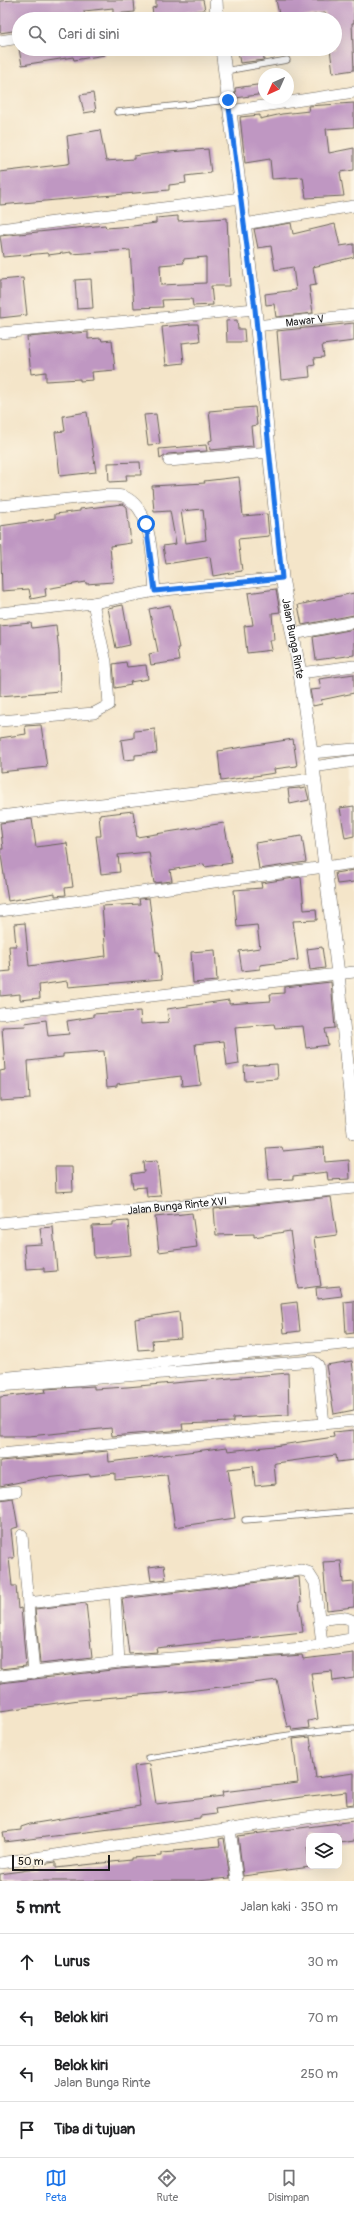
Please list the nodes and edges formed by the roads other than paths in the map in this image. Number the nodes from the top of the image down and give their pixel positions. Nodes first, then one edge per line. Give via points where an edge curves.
1 (216, 0) edge
2 (217, 12) edge
3 (12, 39) edge
4 (0, 41) edge
5 (223, 56) edge
6 (287, 60) dead end
7 (225, 71) junction
8 (354, 92) edge
9 (229, 105) junction
10 (117, 112) dead end
11 (241, 198) junction
12 (354, 206) edge
13 (244, 224) junction
14 (0, 229) edge
15 (255, 309) junction
16 (354, 315) edge
17 (256, 326) junction
18 (0, 333) edge
19 (269, 452) junction
20 (169, 461) dead end
21 (0, 506) edge
22 (282, 578) junction
23 (155, 591) junction
24 (93, 603) junction
25 (0, 613) edge
26 (354, 622) edge
27 (293, 634) junction
28 (354, 666) edge
29 (300, 674) junction
30 (0, 721) edge
31 (354, 749) edge
32 (311, 753) junction
33 (354, 761) edge
34 (313, 773) junction
35 (0, 816) edge
36 (354, 864) edge
37 (323, 868) junction
38 (0, 911) edge
39 (354, 972) edge
40 (338, 974) junction
41 (0, 1014) edge
42 (354, 1133) edge
43 (354, 1188) edge
44 (0, 1223) edge
45 (354, 1342) edge
46 (0, 1378) edge
47 (0, 1386) edge
48 (354, 1421) edge
49 (324, 1424) junction
50 (0, 1454) edge
51 (16, 1491) dead end
52 (0, 1493) edge
53 (354, 1511) edge
54 (245, 1520) dead end
55 (22, 1535) dead end
56 (115, 1593) junction
57 (28, 1603) junction
58 (319, 1620) junction
59 (354, 1621) edge
60 (322, 1644) junction
61 (119, 1662) junction
62 (34, 1673) junction
63 (0, 1676) edge
64 (354, 1728) edge
65 (148, 1758) dead end
66 (354, 1811) edge
67 (230, 1829) junction
68 (0, 1863) edge
69 (237, 1881) edge

1 - 2 street
3 - 4 street
5 - 7 street, Jalan Bunga Rinte
6 - 7 lane
7 - 9 street, Jalan Bunga Rinte
8 - 9 street
9 - 10 lane
9 - 11 street, Jalan Bunga Rinte
11 - 13 street, Jalan Bunga Rinte
11 - 14 street
12 - 13 street
13 - 15 street, Jalan Bunga Rinte
15 - 17 street, Jalan Bunga Rinte
15 - 18 street
16 - 17 street, Mawar V
17 - 19 street, Jalan Bunga Rinte
19 - 20 street
19 - 22 street, Jalan Bunga Rinte
21 - 23 street via 108,494 123,496 140,510 146,524
22 - 23 street
22 - 27 street, Jalan Bunga Rinte
23 - 24 street
24 - 25 street
24 - 30 street via 106,662 109,705 94,713
26 - 27 street
27 - 29 street, Jalan Bunga Rinte
28 - 29 street
29 - 32 street, Jalan Bunga Rinte
31 - 32 street
32 - 34 street, Jalan Bunga Rinte
33 - 34 street
34 - 35 street
34 - 37 street, Jalan Bunga Rinte
36 - 37 street
37 - 38 street
37 - 40 street, Jalan Bunga Rinte
39 - 40 street
40 - 41 street
40 - 42 street, Jalan Bunga Rinte
43 - 44 street, Jalan Bunga Rinte XVI
45 - 46 street
47 - 49 street via 313,1361 318,1365
48 - 49 street
49 - 50 street
51 - 52 street
53 - 54 lane
55 - 57 street
56 - 57 street
56 - 58 street via 301,1570 308,1572 315,1583
56 - 61 street
57 - 62 street
58 - 59 street via 345,1617
58 - 60 street
59 - 60 street via 351,1639
60 - 61 street via 303,1648
61 - 62 street
62 - 63 street
64 - 65 lane via 302,1732
66 - 67 street
67 - 68 street
67 - 69 street

